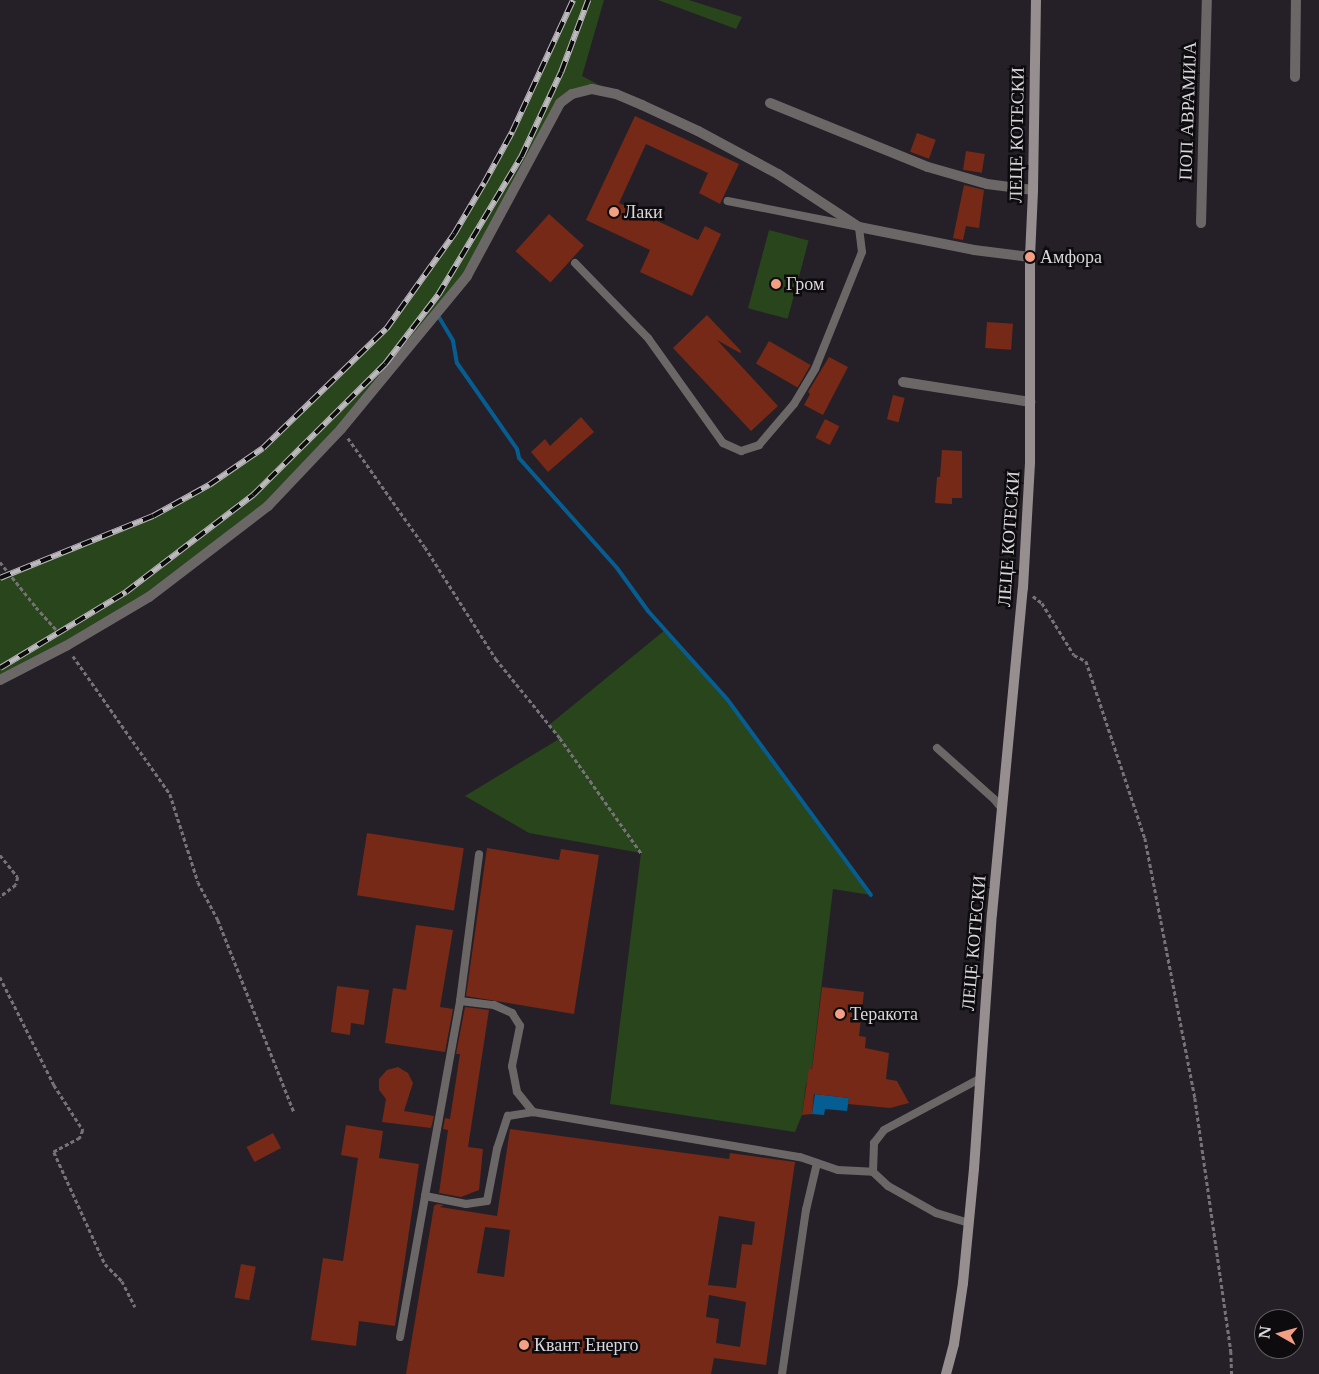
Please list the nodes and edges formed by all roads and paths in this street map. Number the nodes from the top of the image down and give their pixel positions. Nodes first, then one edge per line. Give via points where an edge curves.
1 (1036, 0) edge
2 (1207, 0) edge
3 (1296, 0) edge
4 (1295, 77) dead end
5 (770, 102) dead end
6 (1033, 190) junction
7 (728, 201) dead end
8 (1201, 223) dead end
9 (859, 227) junction
10 (1030, 257) junction
11 (575, 263) dead end
12 (903, 382) dead end
13 (1030, 402) junction
14 (341, 429) junction
15 (0, 562) edge
16 (1023, 588) junction
17 (66, 646) junction
18 (0, 680) edge
19 (937, 748) dead end
20 (1002, 809) junction
21 (641, 853) dead end
22 (479, 854) dead end
23 (0, 855) edge
24 (0, 897) edge
25 (0, 977) edge
26 (460, 1001) junction
27 (979, 1079) junction
28 (294, 1112) dead end
29 (532, 1112) junction
30 (817, 1163) junction
31 (873, 1172) junction
32 (425, 1196) junction
33 (969, 1223) junction
34 (135, 1307) dead end
35 (400, 1337) dead end
36 (782, 1374) edge
37 (946, 1374) edge
38 (1232, 1374) edge

1 - 6 main road, ЛЕЦЕ КОТЕСКИ
2 - 8 street, ПОП АВРАМИЈА
3 - 4 street
5 - 6 street via 928,167 987,184
6 - 10 main road, ЛЕЦЕ КОТЕСКИ
7 - 9 lane
9 - 10 street via 974,250
9 - 11 lane via 862,252 815,369 794,404 759,445 741,451 723,443 648,338
9 - 14 street via 778,174 650,109 616,94 592,90 572,94 560,103 467,276
10 - 13 main road, ЛЕЦЕ КОТЕСКИ
12 - 13 street
13 - 16 main road, ЛЕЦЕ КОТЕСКИ
14 - 17 street via 268,506 149,597
14 - 21 path via 425,547 496,659 560,738
15 - 17 path via 36,608 60,632
16 - 20 main road, ЛЕЦЕ КОТЕСКИ
16 - 38 path via 1042,603 1074,655 1086,661 1145,838 1195,1098
17 - 18 street
17 - 28 path via 170,794 198,882 218,920
19 - 20 lane
20 - 27 main road, ЛЕЦЕ КОТЕСКИ
22 - 26 lane
23 - 24 path via 18,877 16,885
25 - 34 path via 54,1085 83,1130 80,1138 54,1152 104,1264 122,1281
26 - 29 lane via 494,1005 512,1013 520,1026 512,1066 517,1092
26 - 32 lane
27 - 31 lane via 884,1130 874,1143
27 - 33 main road, ЛЕЦЕ КОТЕСКИ
29 - 30 lane via 800,1157
29 - 32 lane via 508,1116 497,1148 487,1201 466,1204
30 - 31 lane via 838,1170
30 - 36 lane via 806,1210
31 - 33 lane via 906,1198 936,1213
32 - 35 lane
33 - 37 main road, ЛЕЦЕ КОТЕСКИ via 956,1335

